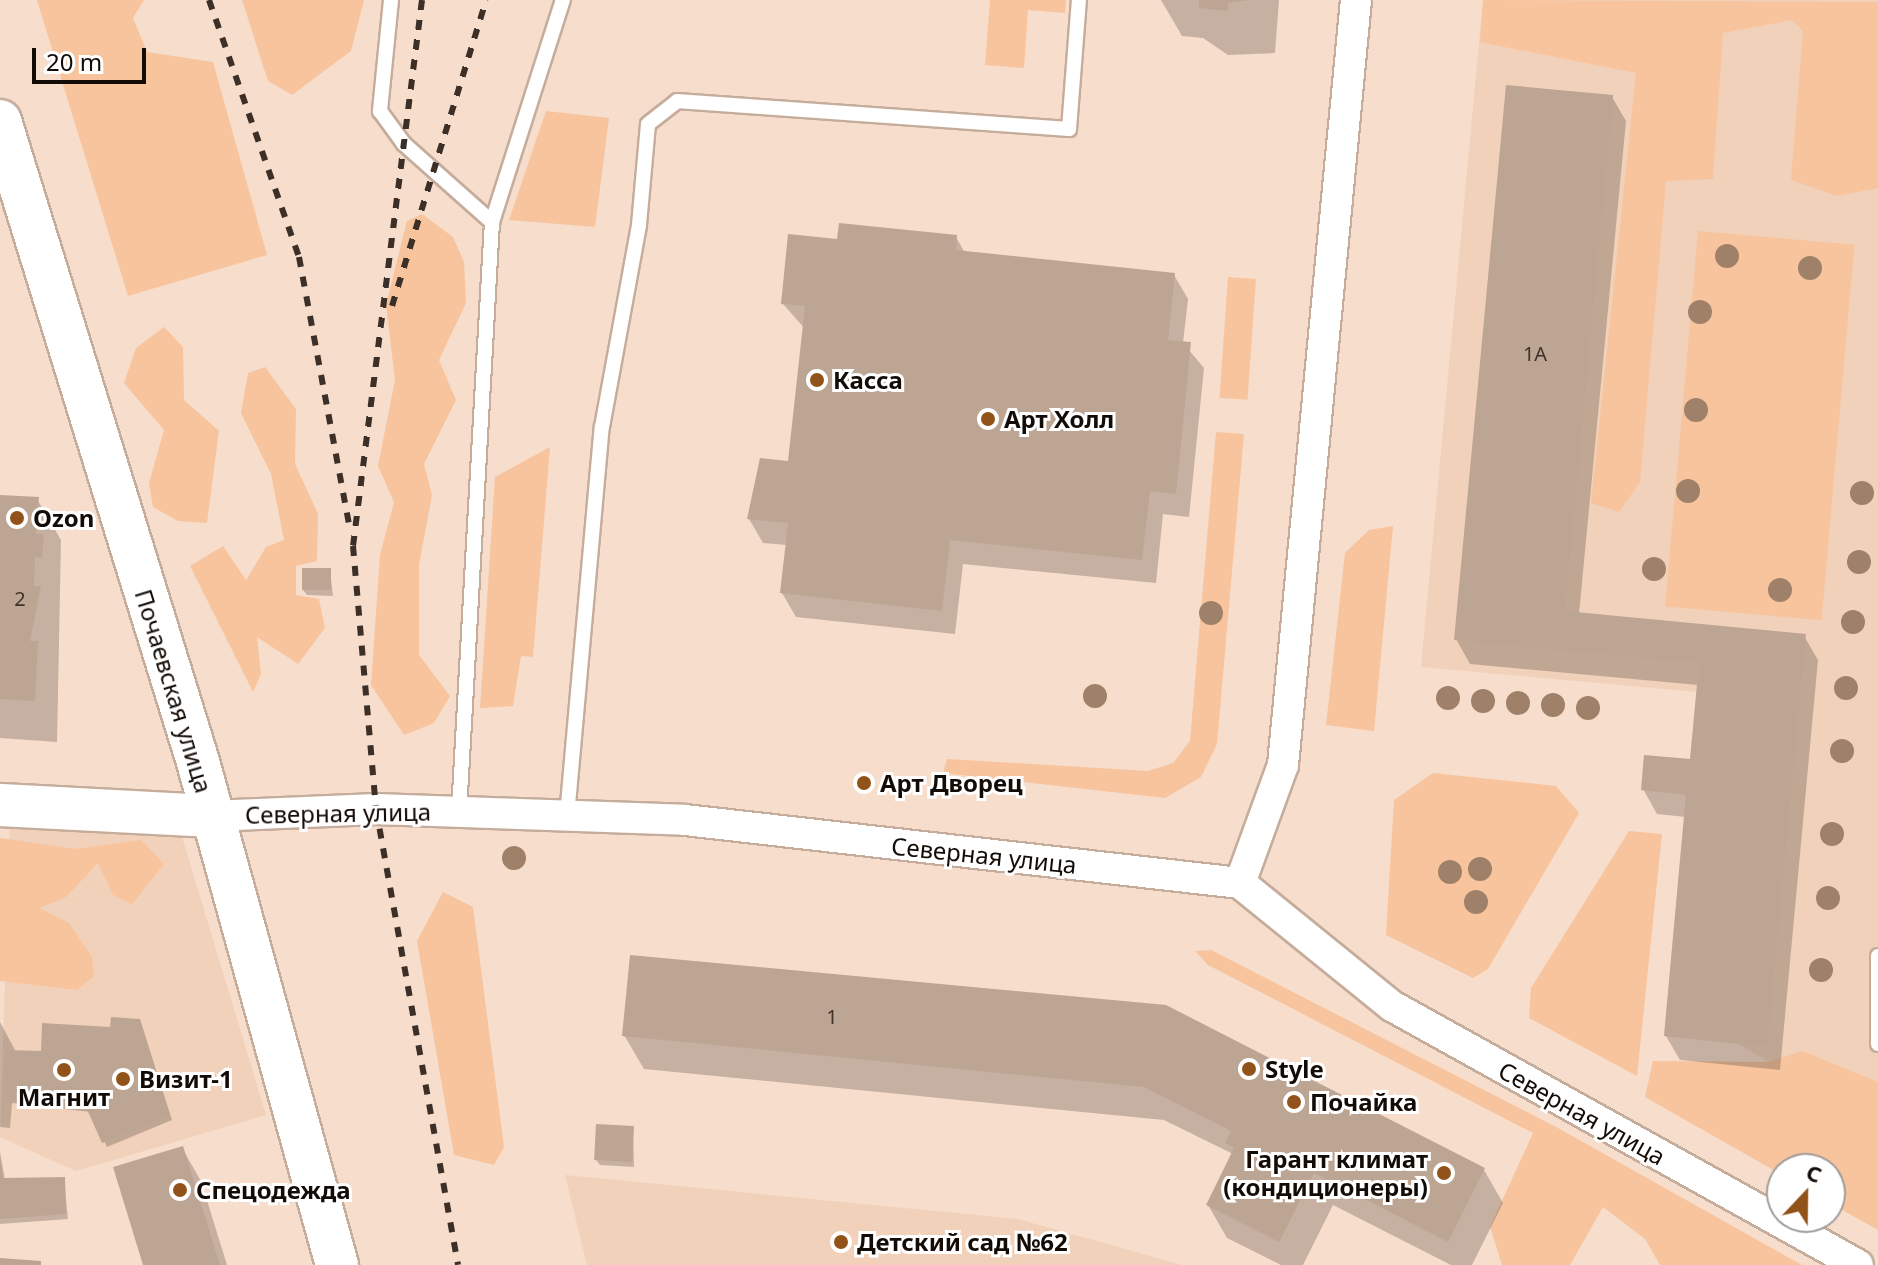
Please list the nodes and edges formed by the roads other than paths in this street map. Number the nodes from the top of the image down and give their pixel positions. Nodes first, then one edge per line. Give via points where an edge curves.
1 (391, 0) edge
2 (563, 0) edge
3 (1079, 0) edge
4 (1356, 0) edge
5 (0, 121) edge
6 (492, 222) junction
7 (0, 805) edge
8 (459, 812) junction
9 (211, 816) junction
10 (567, 816) junction
11 (1240, 883) junction
12 (1878, 956) edge
13 (1878, 1044) edge
14 (337, 1265) edge
15 (1858, 1265) edge

1 - 6 lane via 380,111 404,144
2 - 6 lane
3 - 10 lane via 1069,129 677,101 648,124 639,225 602,427
4 - 11 street via 1283,765
5 - 9 main road, Почаевская улица
6 - 8 lane
7 - 9 main road, Северная улица
8 - 9 street, Северная улица
8 - 10 street, Северная улица
9 - 14 main road, Почаевская улица
10 - 11 street, Северная улица via 685,820
11 - 15 street, Северная улица via 1392,1006
12 - 13 lane

